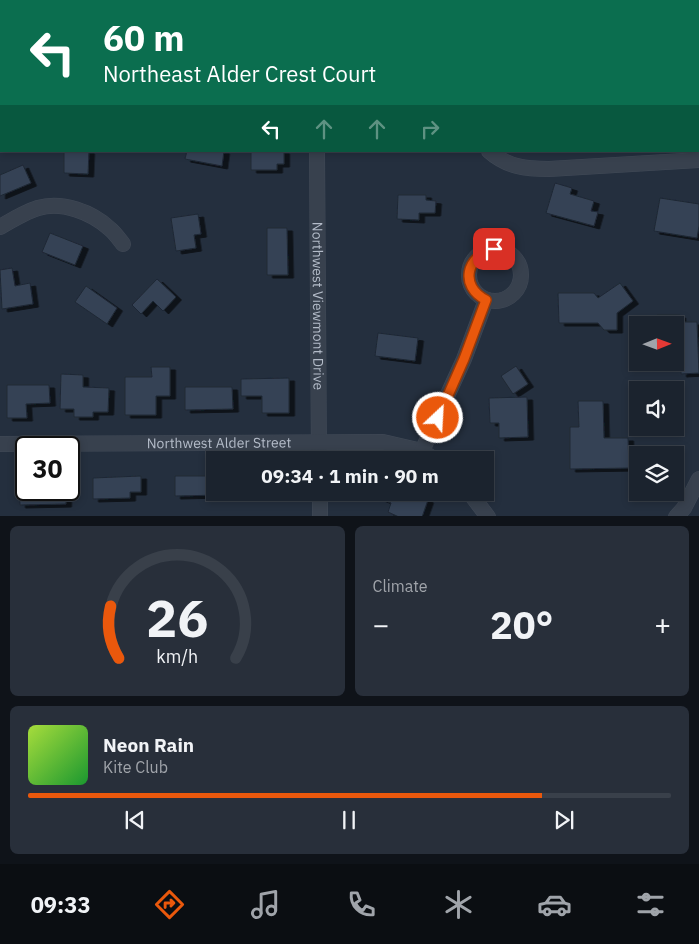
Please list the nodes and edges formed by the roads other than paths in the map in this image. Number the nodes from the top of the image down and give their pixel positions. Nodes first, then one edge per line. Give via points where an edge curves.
1 (317, 152) edge
2 (490, 152) edge
3 (699, 160) edge
4 (0, 227) edge
5 (123, 244) dead end
6 (486, 300) dead end
7 (319, 441) junction
8 (0, 444) edge
9 (320, 451) edge
10 (412, 451) edge
11 (430, 451) edge
12 (699, 479) edge
13 (320, 501) edge
14 (476, 501) edge
15 (320, 516) edge
16 (488, 516) edge
17 (676, 516) edge

1 - 7 street, Northwest Viewmont Drive
2 - 3 street via 512,166 529,169
4 - 5 street via 39,208 71,207 110,228
6 - 11 street
7 - 8 street, Northwest Alder Street
7 - 9 street, Northwest Viewmont Drive
7 - 10 street, Northwest Alder Street via 382,442
12 - 17 street via 684,508
13 - 15 street
14 - 16 street

